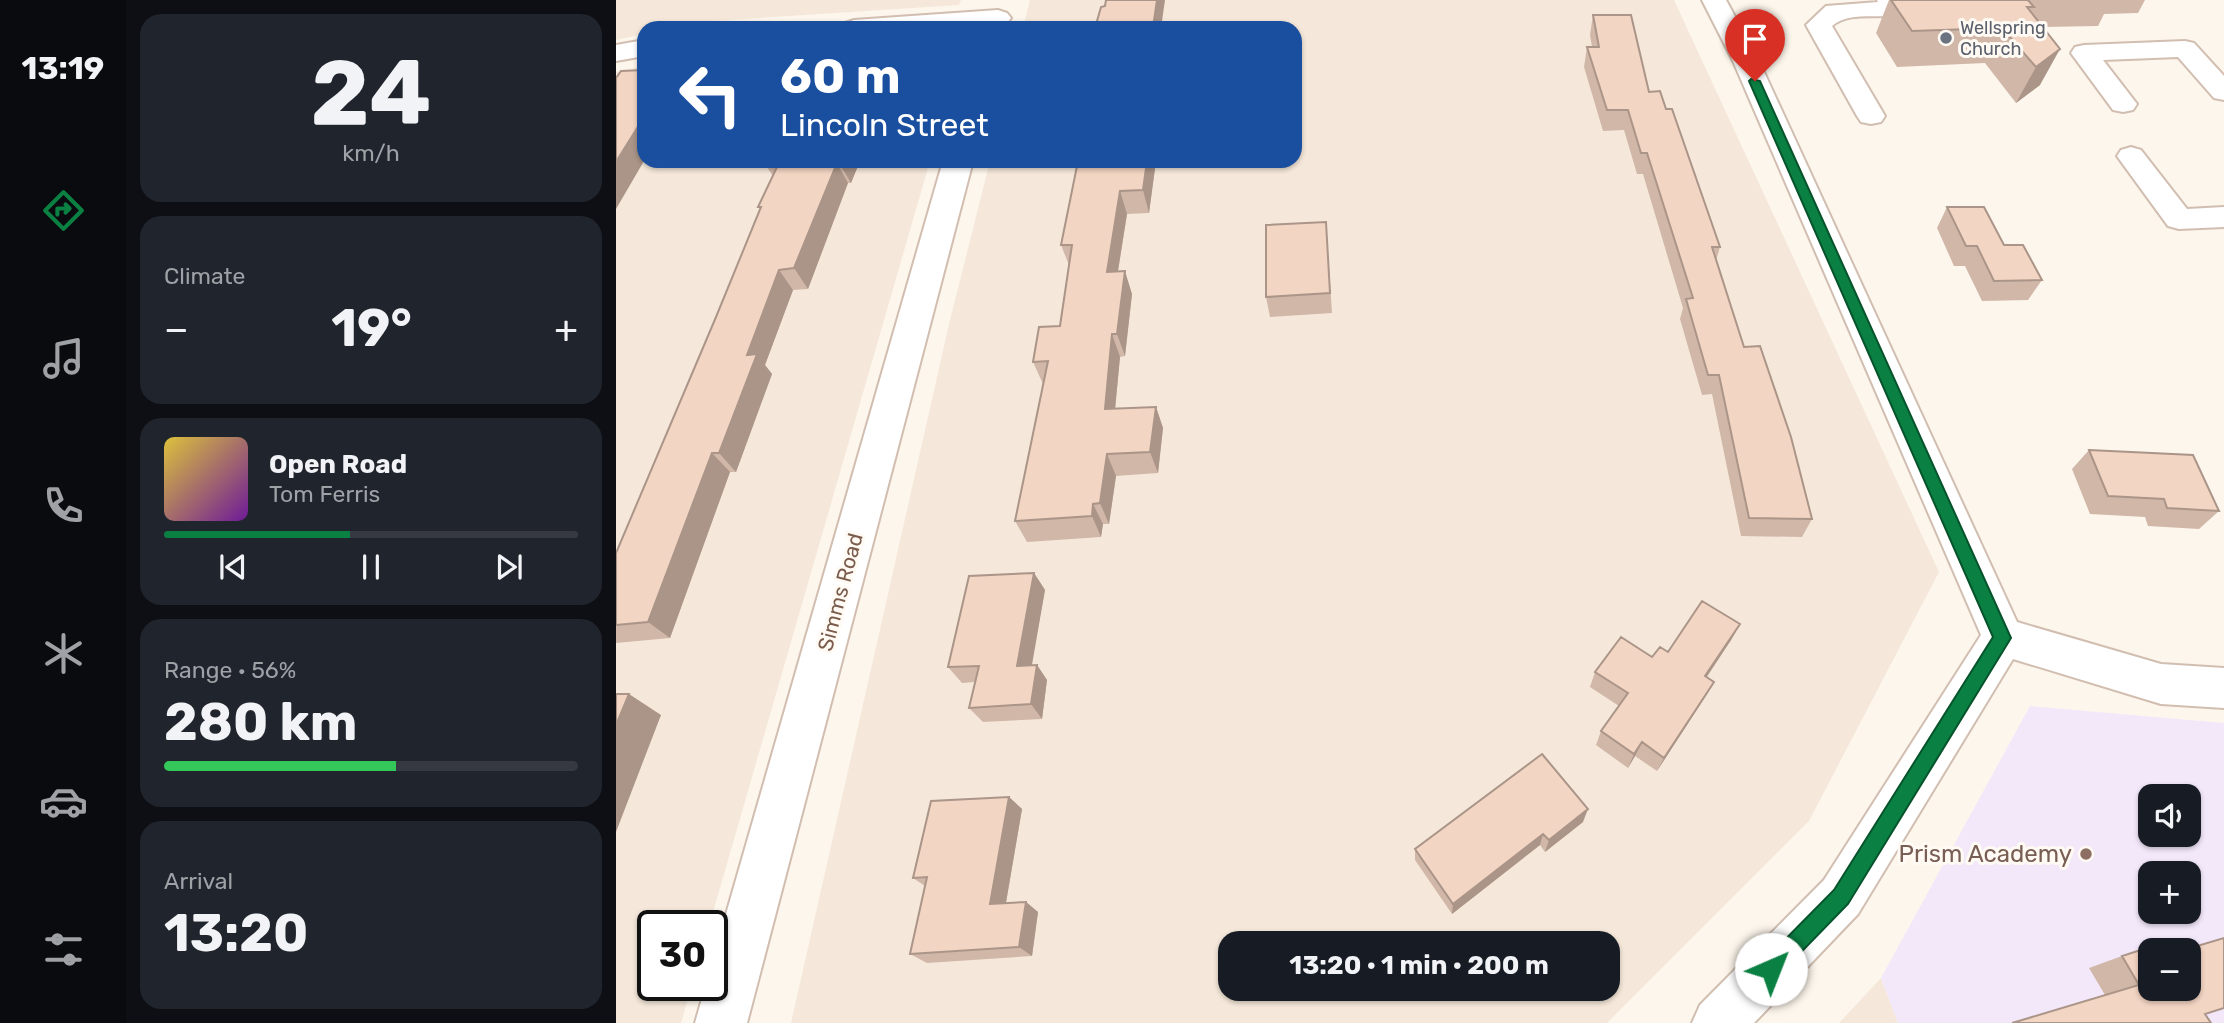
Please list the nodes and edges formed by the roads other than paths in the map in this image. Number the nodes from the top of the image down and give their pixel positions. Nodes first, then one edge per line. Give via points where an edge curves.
1 (1714, 0) edge
2 (1889, 0) edge
3 (1833, 5) edge
4 (998, 15) edge
5 (932, 21) edge
6 (637, 49) edge
7 (616, 53) edge
8 (2224, 92) edge
9 (2123, 104) dead end
10 (1871, 116) dead end
11 (2131, 156) dead end
12 (956, 168) edge
13 (2224, 217) edge
14 (2003, 638) junction
15 (2224, 688) edge
16 (721, 1023) edge
17 (1718, 1023) edge

1 - 14 street via 1746,61
2 - 3 street via 1894,9
3 - 10 street via 1819,25
4 - 5 street
6 - 7 street
8 - 9 street via 2185,49 2084,53
11 - 13 street via 2179,219
12 - 16 street, Simms Road
14 - 15 street via 2161,684
14 - 17 street via 1841,897

